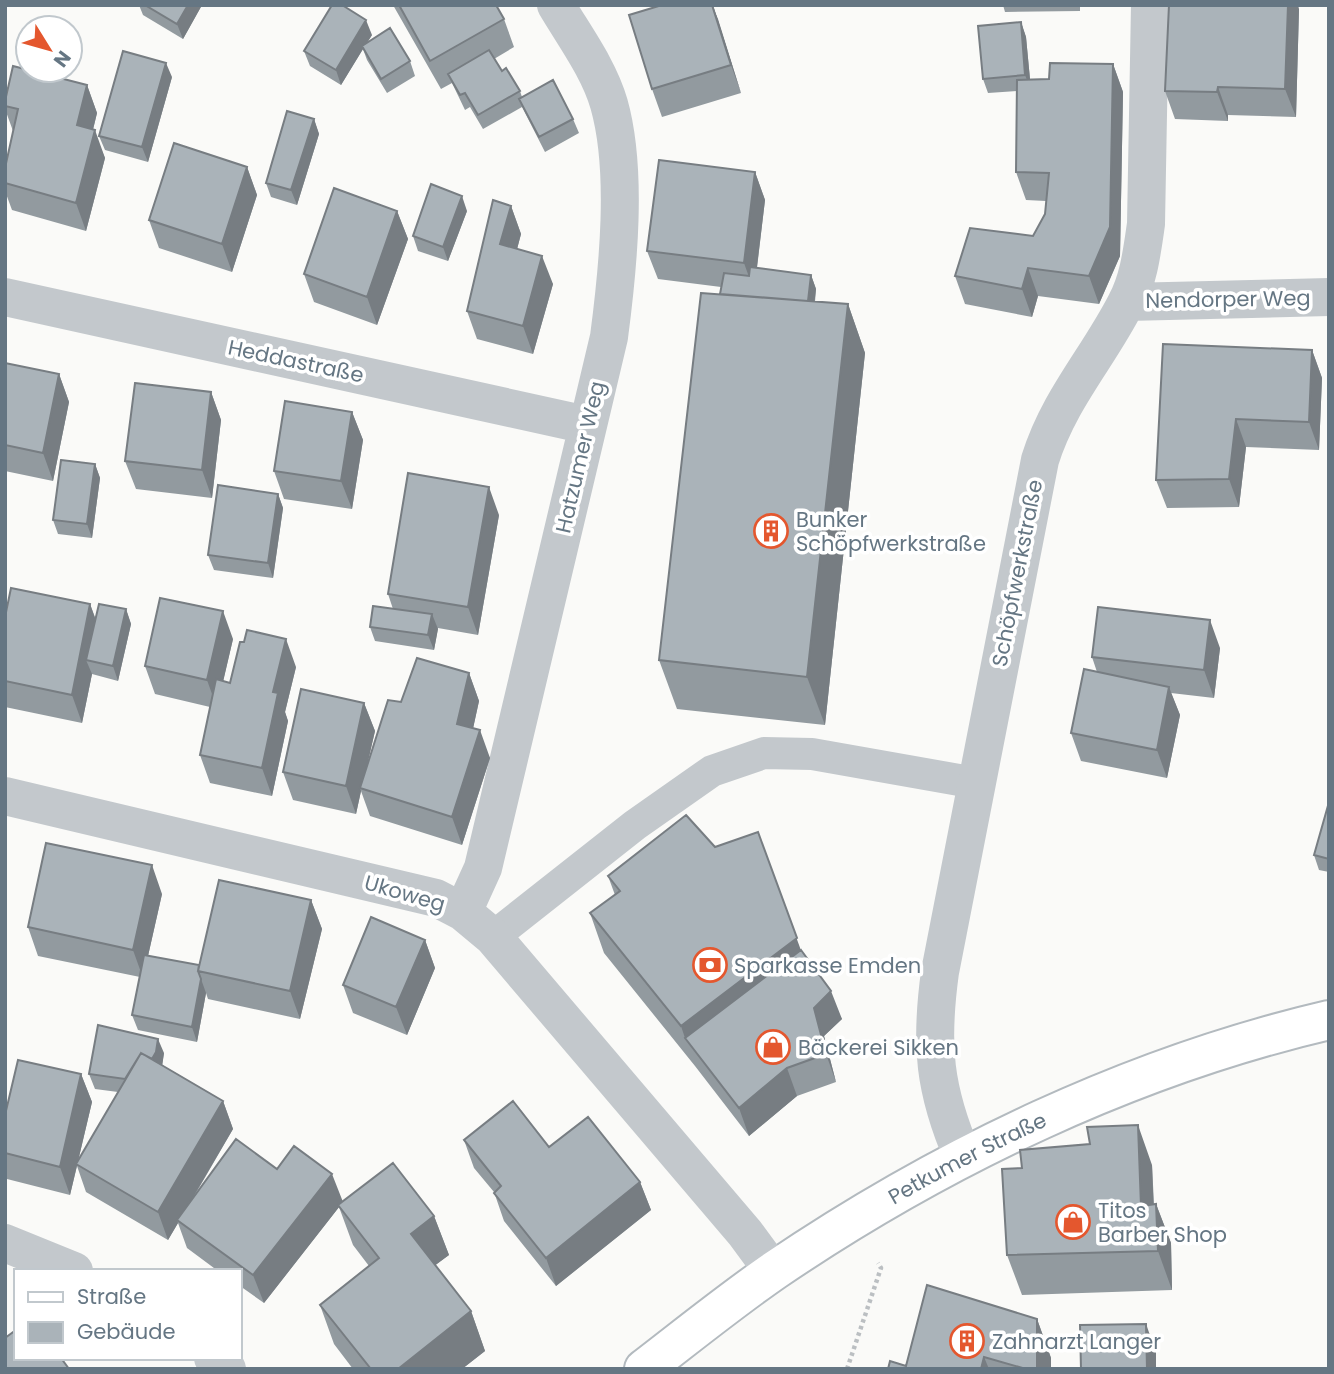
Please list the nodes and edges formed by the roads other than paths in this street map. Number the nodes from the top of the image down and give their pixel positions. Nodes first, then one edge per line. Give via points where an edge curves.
1 (556, 5) edge
2 (1150, 5) edge
3 (5, 297) edge
4 (1329, 297) edge
5 (1127, 302) junction
6 (587, 425) junction
7 (976, 783) junction
8 (5, 796) edge
9 (463, 912) junction
10 (493, 937) junction
11 (1329, 1020) edge
12 (963, 1157) junction
13 (5, 1243) edge
14 (69, 1269) edge
15 (774, 1271) junction
16 (643, 1369) edge

1 - 6 street, Hatzumer Weg via 608,102 617,151 615,294
2 - 5 street, Schöpfwerkstraße via 1146,224
3 - 6 street, Heddastraße
4 - 5 street, Nendorper Weg
5 - 7 street, Schöpfwerkstraße via 1061,406 1044,447
6 - 9 street, Hatzumer Weg via 483,868
7 - 10 lane via 812,754 764,753 712,771
7 - 12 street, Schöpfwerkstraße via 940,972 934,1029 939,1090
8 - 9 street, Ukoweg via 436,898
9 - 10 street, Ukoweg
10 - 15 street, Ukoweg
11 - 12 main road, Petkumer Straße via 1130,1081
12 - 15 main road, Petkumer Straße
13 - 14 street
15 - 16 main road, Petkumer Straße

